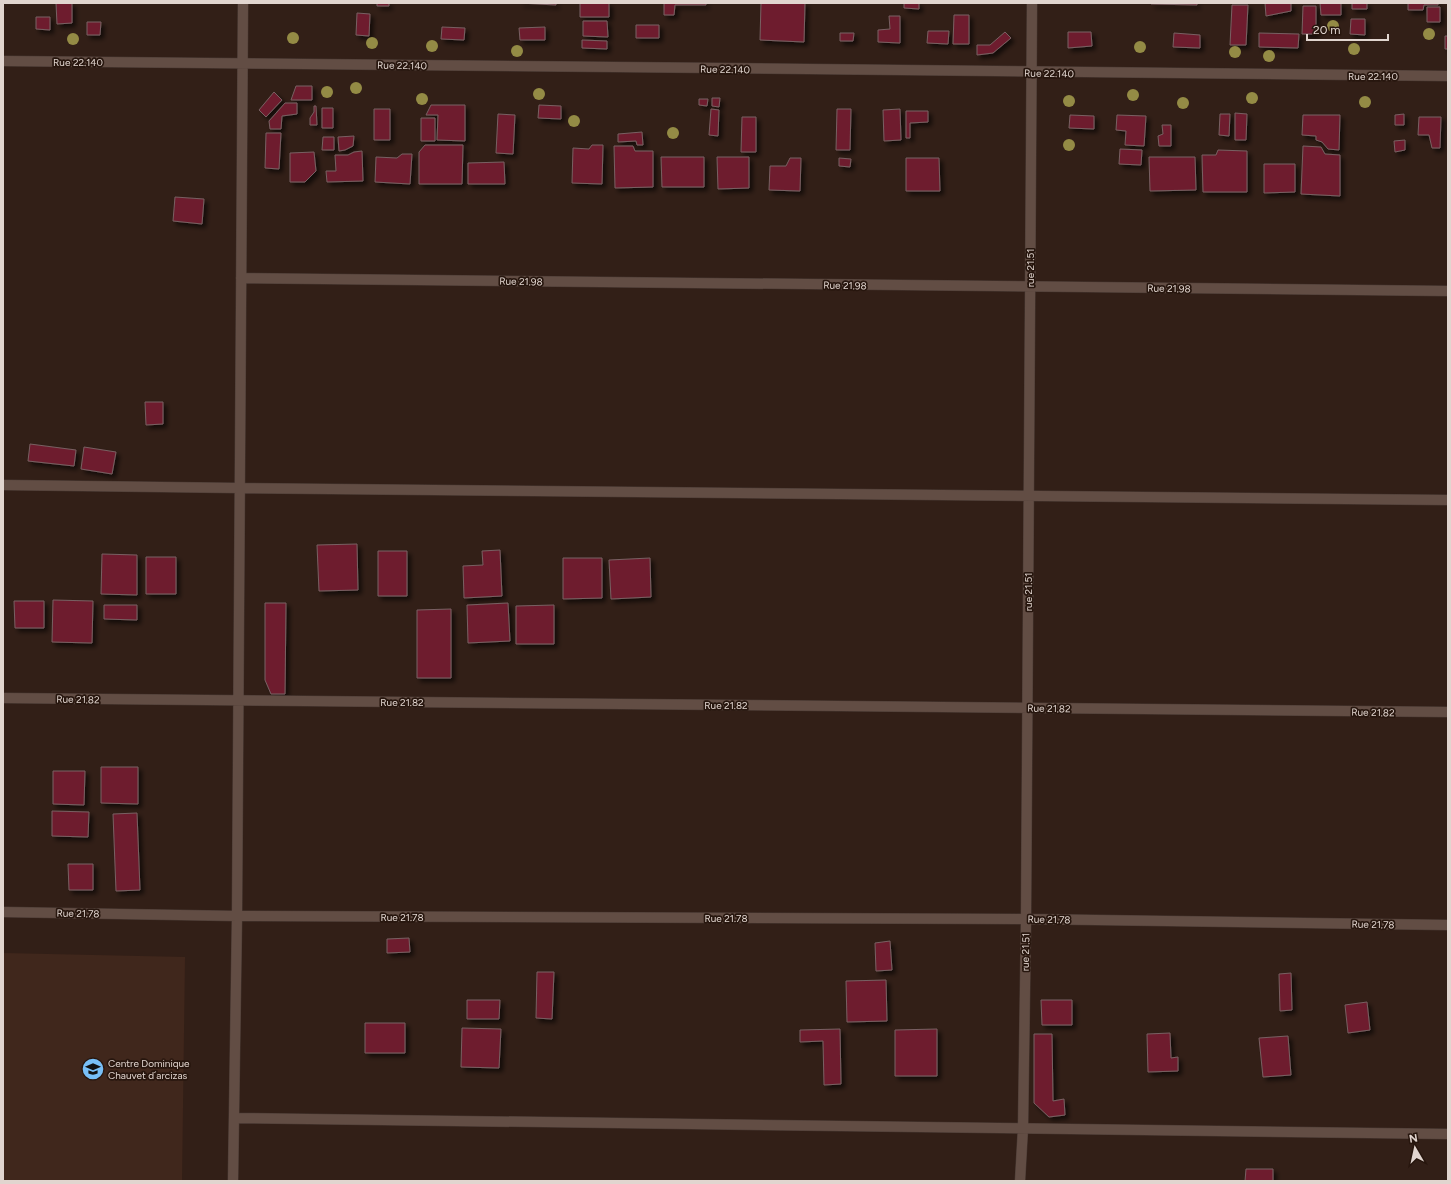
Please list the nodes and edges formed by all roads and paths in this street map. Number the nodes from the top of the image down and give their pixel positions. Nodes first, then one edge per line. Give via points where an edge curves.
1 (243, 3) edge
2 (1032, 3) edge
3 (3, 61) edge
4 (242, 62) junction
5 (1032, 73) junction
6 (1448, 76) edge
7 (241, 278) junction
8 (1030, 287) junction
9 (1448, 291) edge
10 (3, 485) edge
11 (239, 488) junction
12 (1028, 497) junction
13 (1448, 500) edge
14 (3, 698) edge
15 (238, 701) junction
16 (1027, 707) junction
17 (1448, 712) edge
18 (3, 912) edge
19 (237, 916) junction
20 (1026, 919) junction
21 (1448, 925) edge
22 (235, 1118) junction
23 (1023, 1128) junction
24 (1448, 1134) edge
25 (233, 1181) edge
26 (1020, 1181) edge

1 - 4 street
2 - 5 street, rue 21.51
3 - 4 street, Rue 22.140
4 - 5 street, Rue 22.140
4 - 7 street
5 - 6 street, Rue 22.140
5 - 8 street, rue 21.51
7 - 8 street, Rue 21.98
7 - 11 street
8 - 9 street, Rue 21.98
8 - 12 street, rue 21.51
10 - 11 street
11 - 12 street
11 - 15 street
12 - 13 street
12 - 16 street, rue 21.51
14 - 15 street, Rue 21.82
15 - 16 street, Rue 21.82
15 - 19 street
16 - 17 street, Rue 21.82
16 - 20 street, rue 21.51
18 - 19 street, Rue 21.78
19 - 20 street, Rue 21.78
19 - 22 street
20 - 21 street, Rue 21.78
20 - 23 street, rue 21.51
22 - 23 street
22 - 25 street
23 - 24 street
23 - 26 street, rue 21.51

